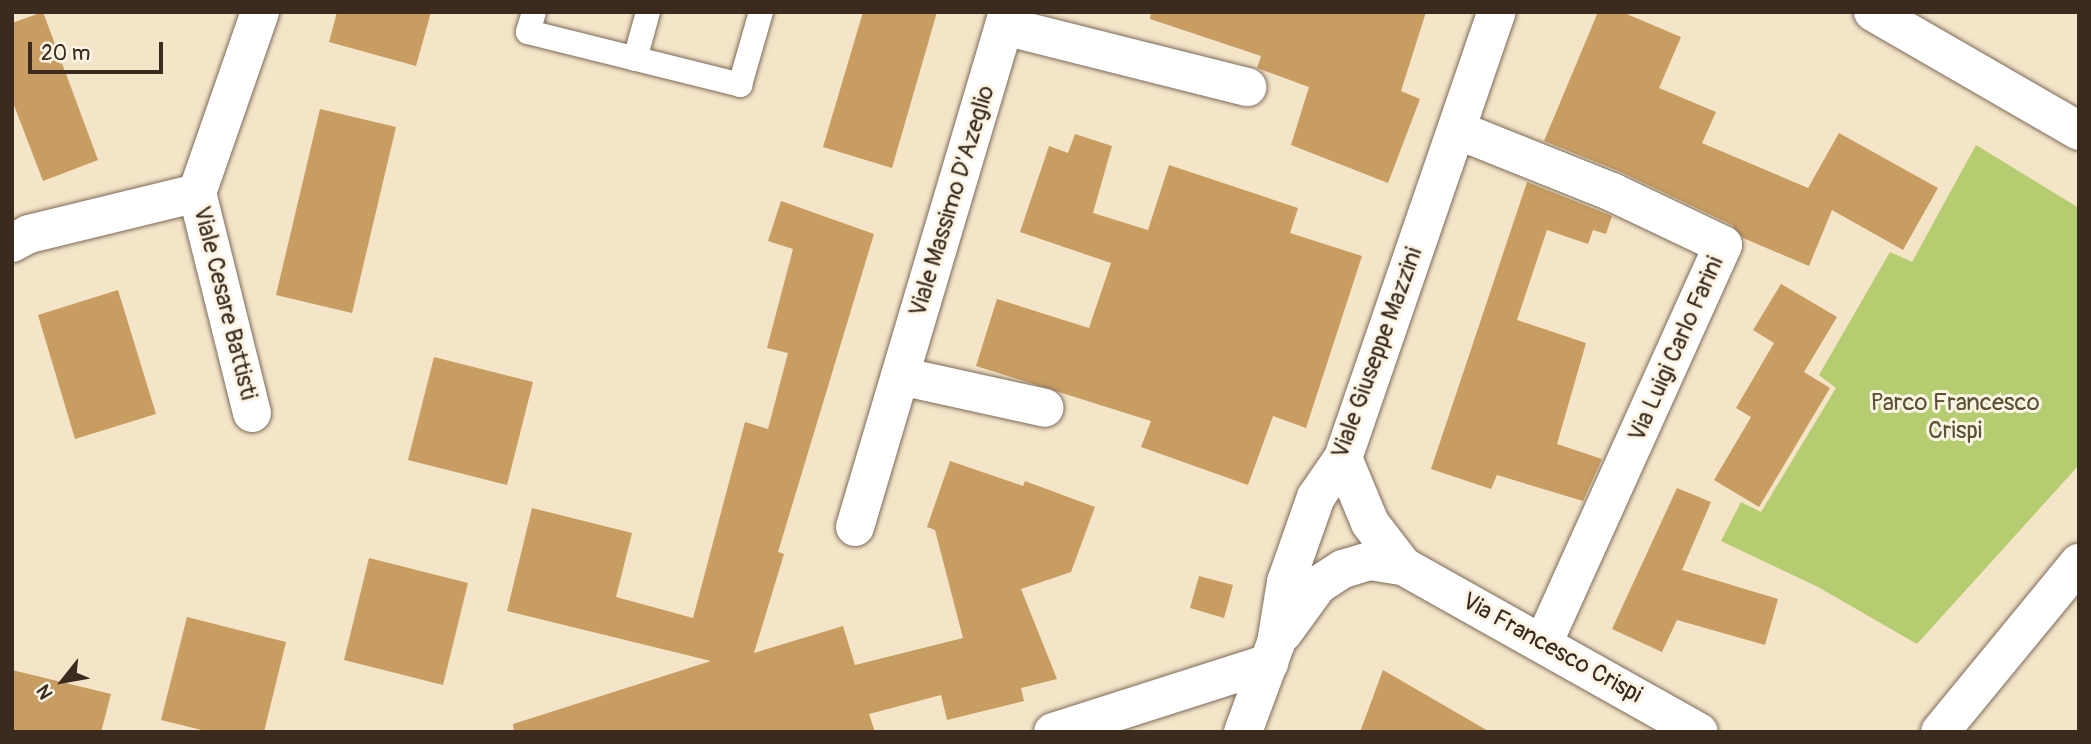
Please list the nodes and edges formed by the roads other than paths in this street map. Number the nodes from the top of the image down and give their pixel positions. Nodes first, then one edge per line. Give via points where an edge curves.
1 (260, 12) edge
2 (534, 12) edge
3 (648, 12) edge
4 (761, 12) edge
5 (1497, 12) edge
6 (1511, 12) edge
7 (1873, 12) edge
8 (1006, 19) edge
9 (635, 59) junction
10 (1482, 65) junction
11 (1247, 88) dead end
12 (1457, 130) junction
13 (2079, 131) edge
14 (197, 193) junction
15 (12, 243) edge
16 (900, 376) junction
17 (1045, 408) dead end
18 (252, 413) dead end
19 (1343, 458) junction
20 (855, 527) dead end
21 (2079, 563) edge
22 (1403, 566) junction
23 (1544, 641) junction
24 (1273, 653) junction
25 (1053, 732) edge
26 (1243, 732) edge
27 (1699, 732) edge
28 (1940, 732) edge

1 - 14 street, Viale Cesare Battisti
2 - 9 lane via 528,32
3 - 9 lane
4 - 9 lane via 740,85
5 - 10 street, Viale Giuseppe Mazzini
6 - 10 street
7 - 13 street
8 - 11 street, Viale Massimo D'Azeglio
8 - 16 street, Viale Massimo D'Azeglio
10 - 12 street, Viale Giuseppe Mazzini
12 - 19 street, Viale Giuseppe Mazzini
12 - 23 street, Via Luigi Carlo Farini via 1612,192 1723,245
14 - 15 street, Viale Cesare Battisti via 29,234
14 - 18 street, Viale Cesare Battisti
16 - 17 street
16 - 20 street, Viale Massimo D'Azeglio
19 - 22 street, Via Francesco Crispi via 1370,523
19 - 24 street, Viale Giuseppe Mazzini via 1316,497 1286,582
21 - 28 street
22 - 23 street, Via Francesco Crispi
22 - 24 street, Via Francesco Crispi via 1370,561 1343,569 1300,605
23 - 27 street, Via Francesco Crispi
24 - 25 street
24 - 26 street, Viale Giuseppe Mazzini

